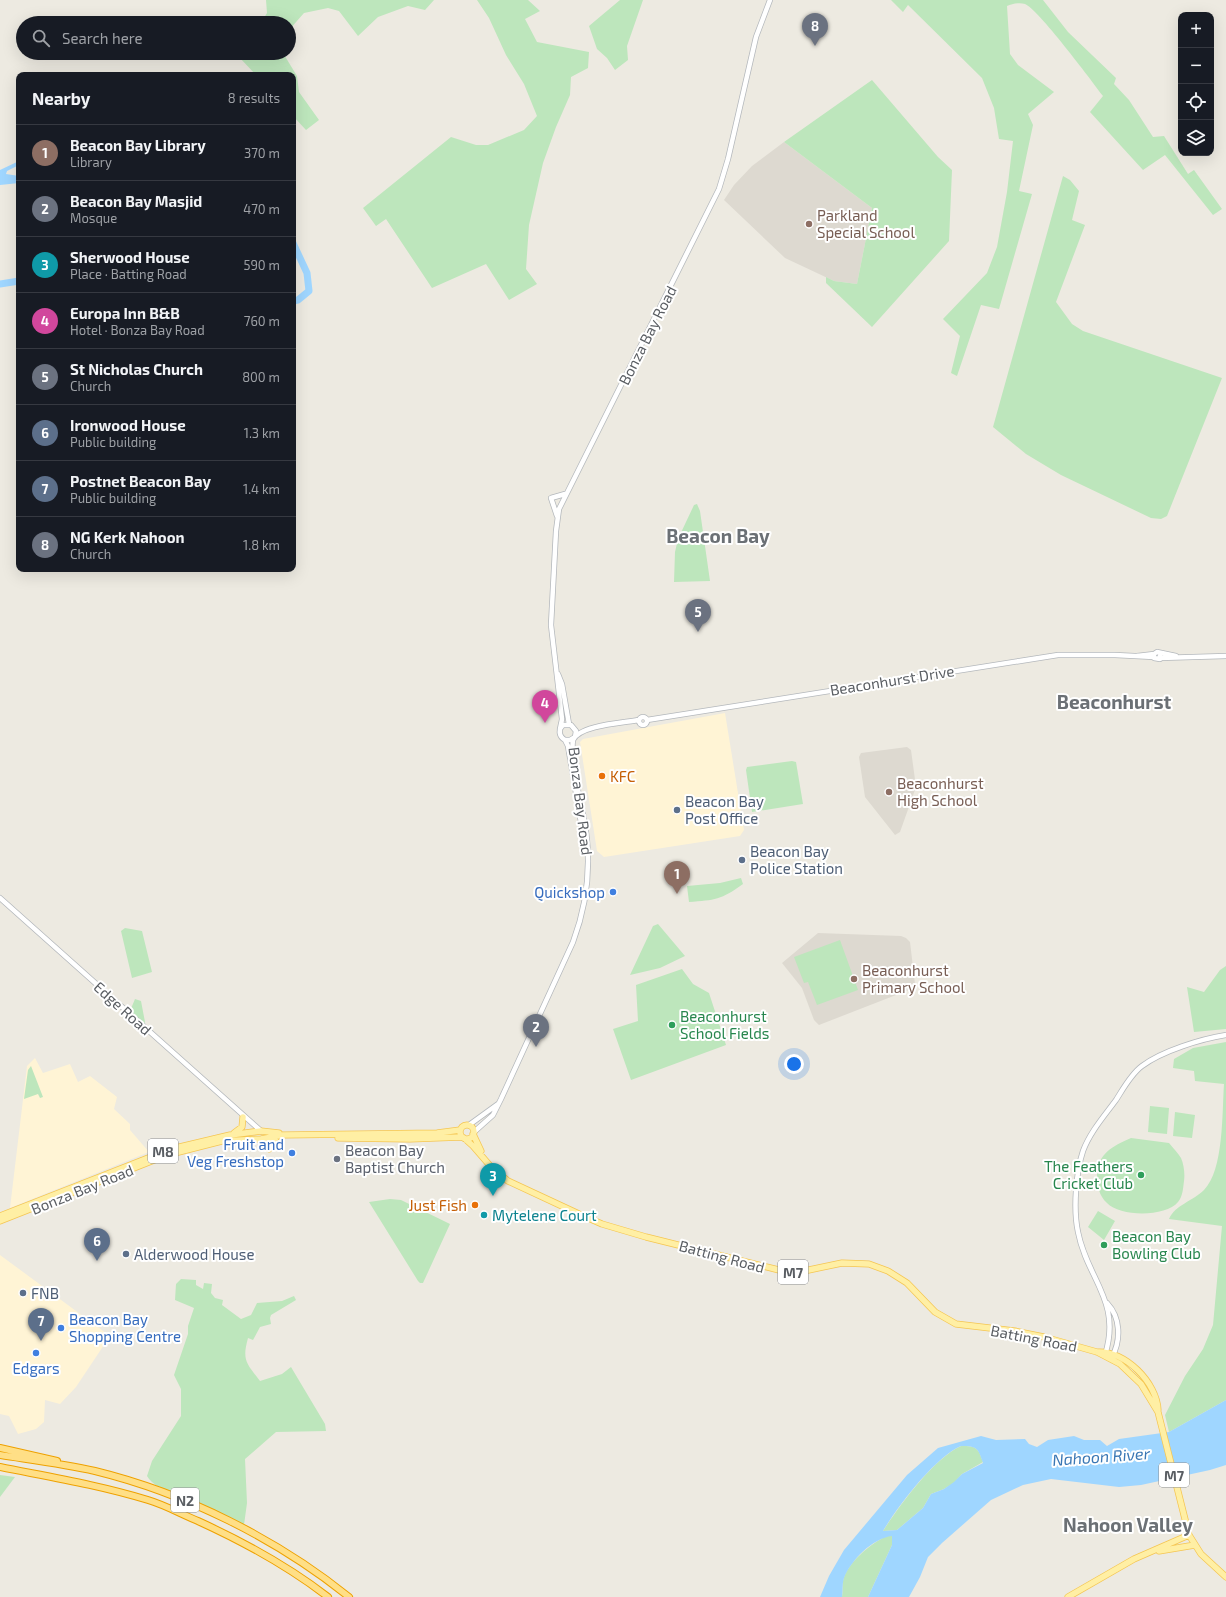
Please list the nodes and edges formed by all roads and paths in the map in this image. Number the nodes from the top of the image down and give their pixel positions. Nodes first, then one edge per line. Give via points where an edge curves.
1 (770, 0) edge
2 (567, 492) junction
3 (557, 518) junction
4 (1226, 656) edge
5 (558, 673) junction
6 (571, 725) junction
7 (560, 729) junction
8 (590, 729) junction
9 (574, 736) junction
10 (565, 740) junction
11 (589, 865) junction
12 (0, 898) edge
13 (1226, 1035) edge
14 (498, 1104) junction
15 (245, 1118) junction
16 (469, 1125) junction
17 (460, 1130) junction
18 (474, 1133) junction
19 (260, 1134) junction
20 (230, 1135) junction
21 (281, 1135) junction
22 (324, 1135) junction
23 (463, 1137) junction
24 (269, 1149) dead end
25 (486, 1161) junction
26 (0, 1216) edge
27 (0, 1221) edge
28 (1106, 1302) junction
29 (1106, 1354) junction
30 (1112, 1356) junction
31 (0, 1448) edge
32 (0, 1455) edge
33 (69, 1466) junction
34 (0, 1467) edge
35 (1189, 1535) junction
36 (1194, 1545) junction
37 (1150, 1552) junction
38 (1226, 1577) edge
39 (328, 1597) edge
40 (349, 1597) edge
41 (1068, 1597) edge

1 - 2 street, Bonza Bay Road via 756,36 719,189
2 - 3 street, Bonza Bay Road
2 - 3 street via 551,498
3 - 5 street, Bonza Bay Road via 552,625
4 - 8 street, Beaconhurst Drive via 1160,656 1157,652 1154,656 1040,657 647,720 642,717 639,720
5 - 6 street, Bonza Bay Road
5 - 7 street, Bonza Bay Road via 562,719
6 - 7 street via 563,725
6 - 8 street
6 - 9 street via 576,731
7 - 10 street via 560,737
8 - 9 street
9 - 10 street via 570,740
9 - 11 street, Bonza Bay Road via 572,745 588,843
10 - 11 street, Bonza Bay Road
11 - 14 street, Bonza Bay Road via 584,903 573,942
12 - 15 street, Edge Road
13 - 28 street via 1194,1042 1141,1067 1119,1094 1084,1150 1077,1189 1077,1231
14 - 16 street, Bonza Bay Road
14 - 18 street, Bonza Bay Road via 493,1115
15 - 19 street, Edge Road
15 - 20 main road via 242,1127
16 - 17 main road via 463,1126
16 - 18 main road
17 - 22 main road, Bonza Bay Road / M8
17 - 23 main road
18 - 23 main road via 470,1138
18 - 25 main road, Batting Road
19 - 20 main road, Bonza Bay Road / M8
19 - 21 main road, Bonza Bay Road / M8
19 - 27 main road, Bonza Bay Road / M8 via 168,1155
20 - 26 main road, Bonza Bay Road / M8 via 154,1154
21 - 22 main road, Bonza Bay Road / M8
21 - 24 main road via 271,1142
22 - 23 main road, Bonza Bay Road / M8 via 345,1139
23 - 25 main road, Batting Road
25 - 29 main road, Batting Road / M7 via 501,1176 522,1188 602,1224 783,1271 804,1271 842,1263 869,1264 907,1282 935,1312 956,1324 1015,1331
28 - 29 street via 1111,1328
28 - 30 street via 1114,1310 1118,1328 1117,1344
29 - 30 main road, Batting Road / M7
30 - 35 main road, Batting Road / M7 via 1141,1384 1158,1412
31 - 33 highway via 52,1459
32 - 33 highway, N2
33 - 40 highway, N2 via 120,1478 187,1501 284,1552
34 - 39 highway, N2 via 89,1484 150,1501 256,1550
35 - 36 main road, Batting Road
35 - 37 main road
36 - 37 main road
36 - 38 main road, Batting Road via 1211,1565
37 - 41 main road

